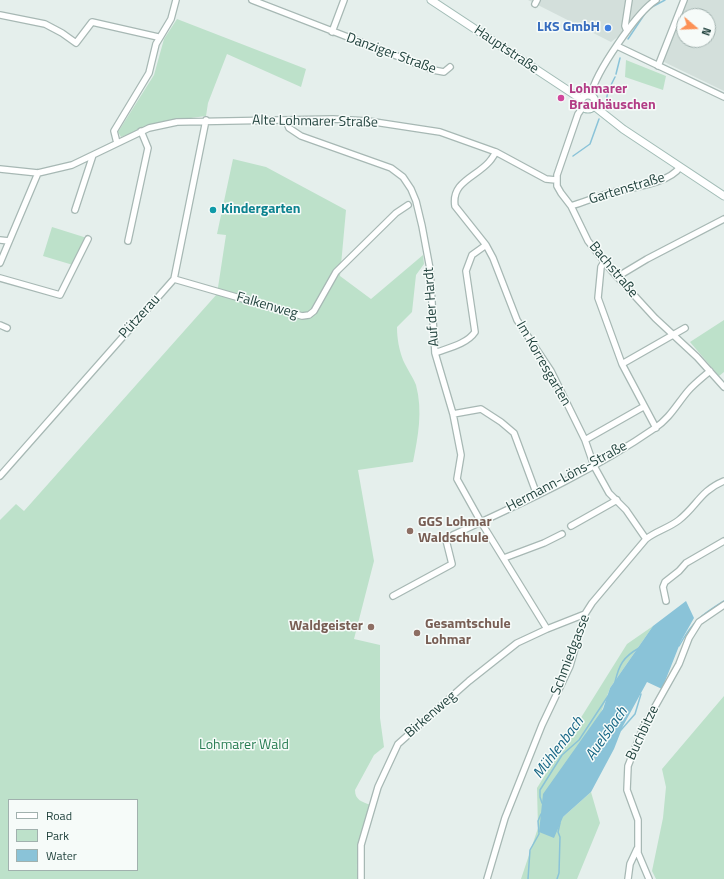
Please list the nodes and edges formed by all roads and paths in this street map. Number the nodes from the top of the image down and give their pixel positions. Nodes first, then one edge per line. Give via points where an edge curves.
1 (176, 0) edge
2 (252, 0) edge
3 (344, 0) edge
4 (431, 0) edge
5 (629, 0) edge
6 (656, 0) edge
7 (684, 0) edge
8 (0, 15) edge
9 (627, 31) junction
10 (332, 32) junction
11 (158, 37) junction
12 (617, 46) junction
13 (658, 66) junction
14 (450, 67) dead end
15 (590, 95) junction
16 (724, 98) edge
17 (581, 99) junction
18 (594, 106) junction
19 (583, 107) junction
20 (206, 120) junction
21 (286, 121) junction
22 (141, 131) junction
23 (117, 143) junction
24 (496, 152) junction
25 (94, 155) junction
26 (680, 167) junction
27 (0, 169) edge
28 (38, 173) junction
29 (556, 180) junction
30 (724, 196) edge
31 (408, 205) dead end
32 (571, 206) junction
33 (75, 210) dead end
34 (724, 219) edge
35 (88, 239) dead end
36 (0, 240) edge
37 (9, 241) junction
38 (128, 241) dead end
39 (486, 245) junction
40 (604, 262) junction
41 (0, 263) edge
42 (617, 277) junction
43 (0, 278) edge
44 (174, 279) junction
45 (0, 325) edge
46 (7, 328) dead end
47 (685, 328) dead end
48 (675, 336) junction
49 (435, 353) junction
50 (622, 364) junction
51 (710, 370) junction
52 (724, 387) edge
53 (643, 407) junction
54 (453, 414) junction
55 (656, 428) junction
56 (585, 440) junction
57 (594, 466) junction
58 (0, 476) edge
59 (724, 481) edge
60 (537, 495) junction
61 (617, 500) junction
62 (481, 522) junction
63 (571, 526) dead end
64 (562, 534) dead end
65 (646, 539) junction
66 (724, 541) edge
67 (504, 558) junction
68 (393, 596) dead end
69 (666, 601) dead end
70 (724, 605) edge
71 (585, 614) junction
72 (547, 629) junction
73 (637, 848) junction
74 (361, 879) edge
75 (487, 879) edge
76 (628, 879) edge
77 (649, 879) edge

1 - 11 street via 171,19
2 - 10 street, Danziger Straße
3 - 10 street, Danziger Straße
4 - 17 main road, Hauptstraße
5 - 9 street via 625,26
6 - 9 street via 647,5
7 - 13 street
8 - 11 street via 45,24 62,32 76,43 92,22
9 - 12 street
10 - 14 street, Danziger Straße via 433,70 444,72
11 - 23 street via 149,73 114,131
12 - 13 street
12 - 15 street via 597,78
13 - 16 street
15 - 17 main road via 585,95
15 - 18 main road via 594,99
17 - 19 main road
18 - 19 main road via 589,109
18 - 26 main road
19 - 29 street via 572,130
20 - 21 street, Alte Lohmarer Straße
20 - 22 street, Alte Lohmarer Straße via 177,122
20 - 44 street
21 - 24 street, Alte Lohmarer Straße via 368,121 440,132
21 - 49 street, Auf der Hardt via 289,128 301,136 391,168 403,177 411,189 416,201 430,269
22 - 23 street, Alte Lohmarer Straße
22 - 38 street via 148,148
23 - 25 street, Alte Lohmarer Straße
24 - 29 street, Alte Lohmarer Straße via 546,179
24 - 39 street, Im Korresgarten via 489,163 459,186 454,200 458,213
25 - 28 street, Alte Lohmarer Straße via 72,165
25 - 33 street
26 - 30 main road
26 - 32 street, Gartenstraße via 676,174 657,181
27 - 28 street, Alte Lohmarer Straße
28 - 37 street
29 - 32 street, Bachstraße via 561,193
31 - 44 street, Falkenweg via 396,213 336,272 314,311 306,316
32 - 40 street, Bachstraße via 588,240
34 - 42 street via 646,259
35 - 43 street via 60,295
36 - 37 street
37 - 41 street
39 - 49 street via 472,255 466,270 475,332 472,337 459,344
39 - 56 street, Im Korresgarten via 494,258 517,320 551,371
40 - 42 street, Bachstraße
40 - 50 street via 601,267 598,298
42 - 48 street, Bachstraße via 654,318
44 - 58 street, Pützerau
45 - 46 street
47 - 48 street
48 - 50 street
48 - 51 street, Bachstraße
49 - 54 street, Auf der Hardt
50 - 53 street
51 - 52 street, Bachstraße
51 - 55 street, Hermann-Löns-Straße via 688,391 669,417
53 - 55 street
53 - 56 street
54 - 60 street via 480,409 514,433
54 - 62 street, Auf der Hardt via 461,455 457,479
55 - 57 street, Hermann-Löns-Straße
56 - 57 street, Im Korresgarten
57 - 60 street, Hermann-Löns-Straße
57 - 61 street, Im Korresgarten via 609,493
59 - 65 street, Schmiedgasse via 704,492 678,522
60 - 62 street, Hermann-Löns-Straße
61 - 63 street
61 - 65 street, Im Korresgarten
62 - 67 street, Auf der Hardt
62 - 68 street, Hermann-Löns-Straße via 446,540 452,564
64 - 67 street
65 - 71 street, Schmiedgasse
66 - 69 street via 686,563 664,582
67 - 72 street, Auf der Hardt
70 - 73 street, Buchbitze via 699,622 689,638 680,664 643,728 631,757 627,790 638,820
71 - 72 street, Birkenweg
71 - 75 street, Schmiedgasse via 570,666 542,725 505,818
72 - 74 street, Birkenweg via 517,643 469,681 398,744 378,787 361,845
73 - 76 street via 630,864
73 - 77 street, Buchbitze

